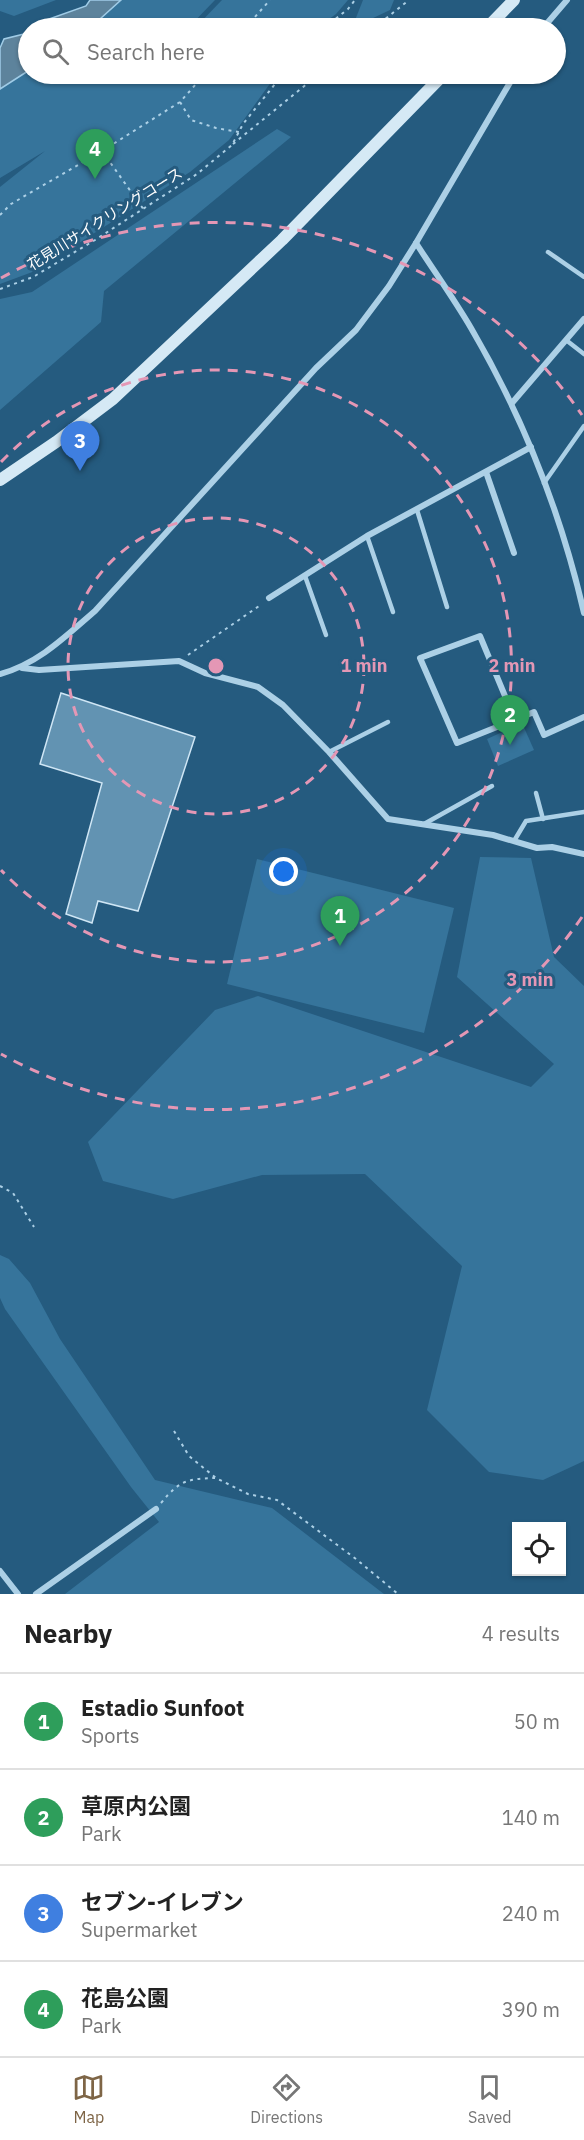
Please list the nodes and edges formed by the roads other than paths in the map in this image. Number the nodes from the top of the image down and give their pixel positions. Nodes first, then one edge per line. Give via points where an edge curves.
1 (514, 0) edge
2 (567, 0) edge
3 (497, 18) edge
4 (552, 18) edge
5 (434, 84) edge
6 (509, 84) edge
7 (416, 243) junction
8 (548, 252) dead end
9 (584, 277) edge
10 (584, 319) edge
11 (566, 340) junction
12 (584, 354) edge
13 (512, 403) junction
14 (584, 426) edge
15 (531, 447) junction
16 (486, 472) junction
17 (0, 480) edge
18 (544, 483) junction
19 (417, 510) junction
20 (367, 536) junction
21 (514, 554) dead end
22 (305, 576) junction
23 (269, 598) road end
24 (447, 607) dead end
25 (393, 612) dead end
26 (584, 613) edge
27 (326, 635) dead end
28 (21, 668) junction
29 (0, 674) edge
30 (584, 717) edge
31 (515, 720) junction
32 (388, 722) dead end
33 (329, 752) junction
34 (492, 786) dead end
35 (536, 793) dead end
36 (584, 812) edge
37 (543, 819) junction
38 (424, 824) junction
39 (514, 841) junction
40 (584, 854) edge
41 (156, 1509) road end
42 (0, 1571) edge
43 (18, 1594) edge
44 (36, 1594) edge

1 - 3 street
2 - 4 street
5 - 17 street via 282,240 112,399
6 - 7 street
7 - 13 street via 470,327
7 - 28 street via 356,330 316,368 95,611
8 - 9 lane
10 - 11 street
11 - 12 lane
11 - 13 street
13 - 15 street
14 - 18 lane
15 - 16 street
15 - 18 street
16 - 19 street
16 - 21 street
18 - 26 street via 573,566
19 - 20 street
19 - 24 lane
20 - 22 street
20 - 25 lane
22 - 23 street
22 - 27 lane
28 - 29 street
28 - 33 street via 179,661 268,693
30 - 31 street via 544,735 534,712
31 - 31 street via 480,636 420,658 457,743
32 - 33 lane
33 - 38 street via 388,819
34 - 38 lane
35 - 37 lane
36 - 37 lane
37 - 39 lane via 526,821
38 - 39 street
39 - 40 street
41 - 44 street
42 - 43 street

